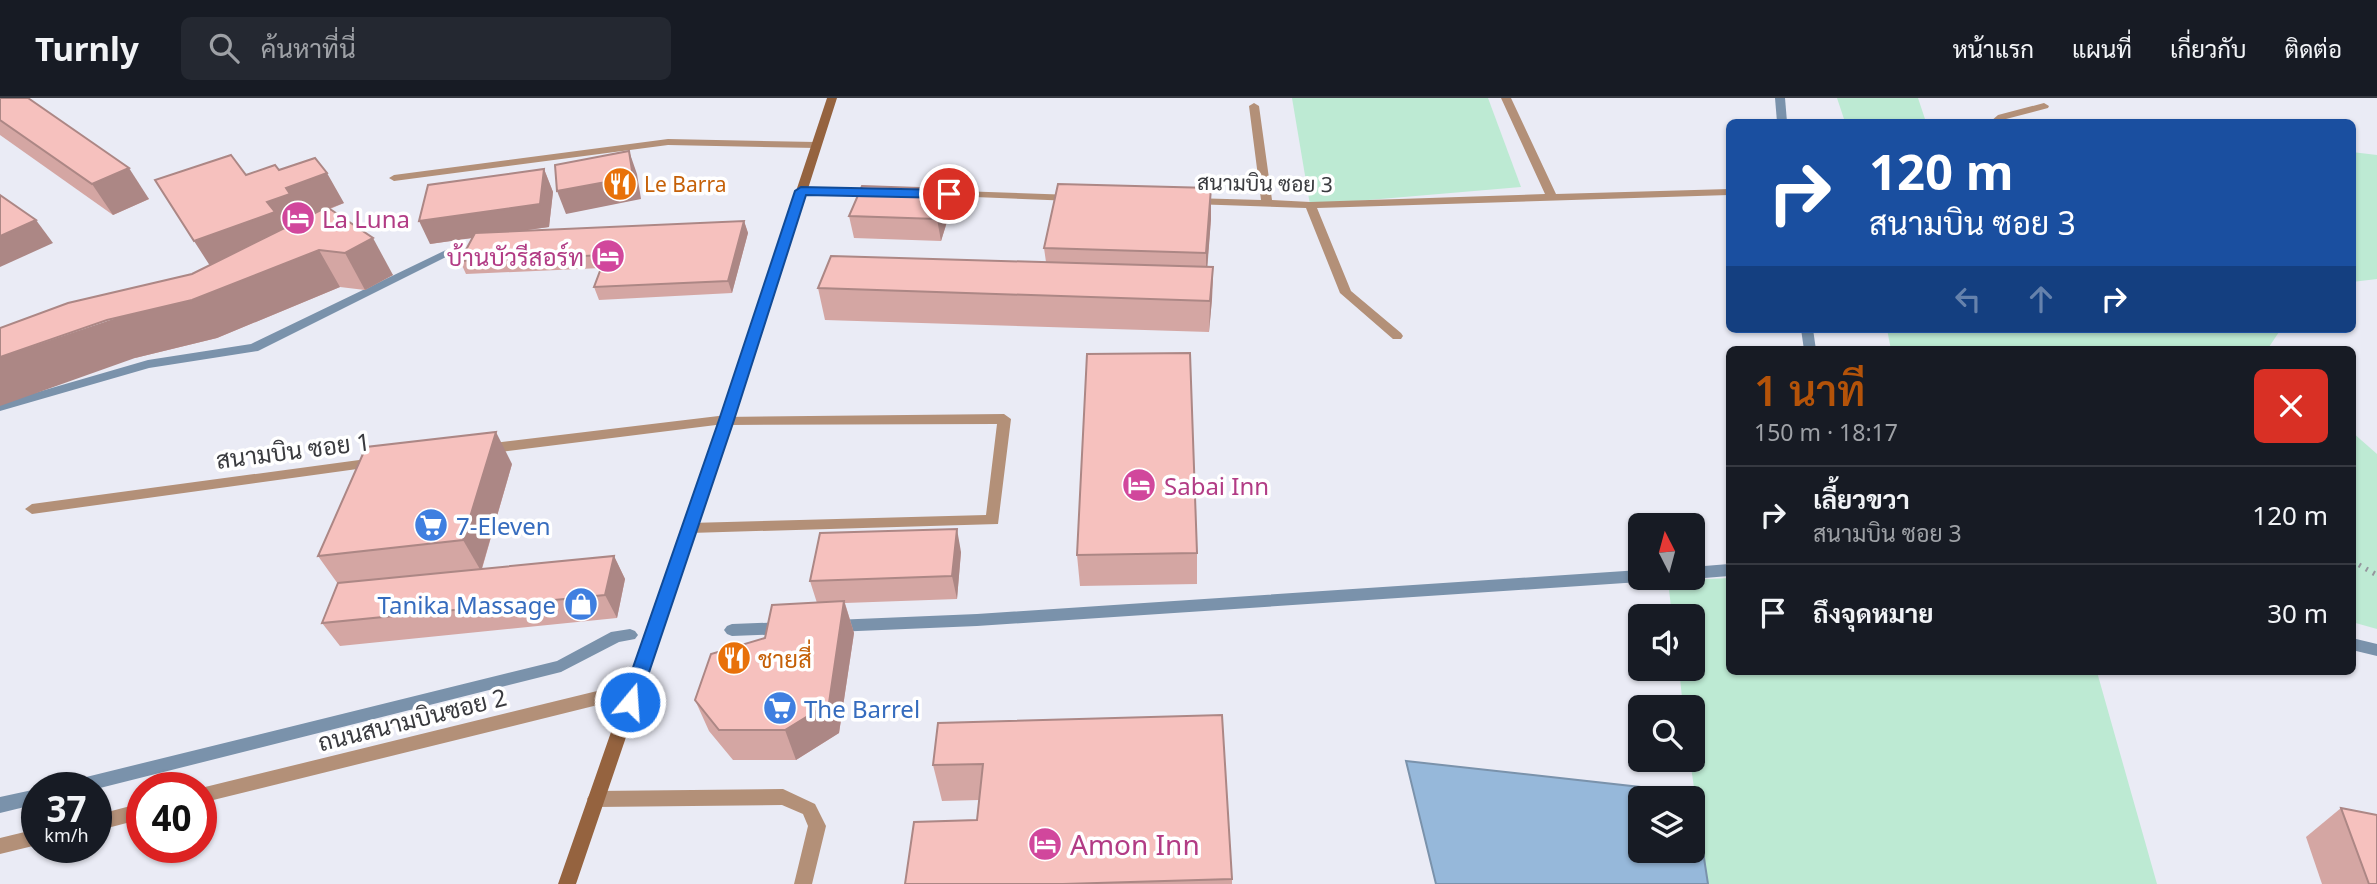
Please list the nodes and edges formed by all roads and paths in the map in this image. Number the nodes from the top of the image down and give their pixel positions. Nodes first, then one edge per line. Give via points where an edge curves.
1 (832, 98) edge
2 (1506, 98) edge
3 (1254, 106) dead end
4 (2044, 106) dead end
5 (1999, 119) edge
6 (816, 145) junction
7 (394, 178) dead end
8 (801, 191) junction
9 (896, 192) edge
10 (1726, 192) edge
11 (910, 193) edge
12 (1551, 196) junction
13 (1089, 198) edge
14 (1185, 201) edge
15 (1268, 204) junction
16 (1310, 205) junction
17 (1397, 336) dead end
18 (726, 420) junction
19 (465, 452) edge
20 (383, 462) edge
21 (33, 509) dead end
22 (690, 528) junction
23 (2356, 563) edge
24 (2377, 575) edge
25 (634, 689) junction
26 (217, 792) edge
27 (596, 799) junction
28 (21, 841) edge
29 (0, 846) edge
30 (567, 884) edge
31 (803, 884) edge

1 - 6 street
2 - 12 street
3 - 15 street
4 - 5 street
6 - 7 street via 668,142
6 - 8 street
8 - 9 street
8 - 18 street
10 - 12 street, สนามบิน ซอย 3
11 - 13 street
12 - 16 street, สนามบิน ซอย 3
14 - 15 street, สนามบิน ซอย 3
15 - 16 street, สนามบิน ซอย 3
16 - 17 street via 1346,293
18 - 19 street
18 - 22 street
18 - 22 street via 1004,419 993,520
20 - 21 street, สนามบิน ซอย 1
22 - 25 street
23 - 24 path
25 - 26 street, ถนนสนามบินซอย 2
25 - 27 street
27 - 30 street
27 - 31 street via 783,797 809,810 817,826
28 - 29 street

